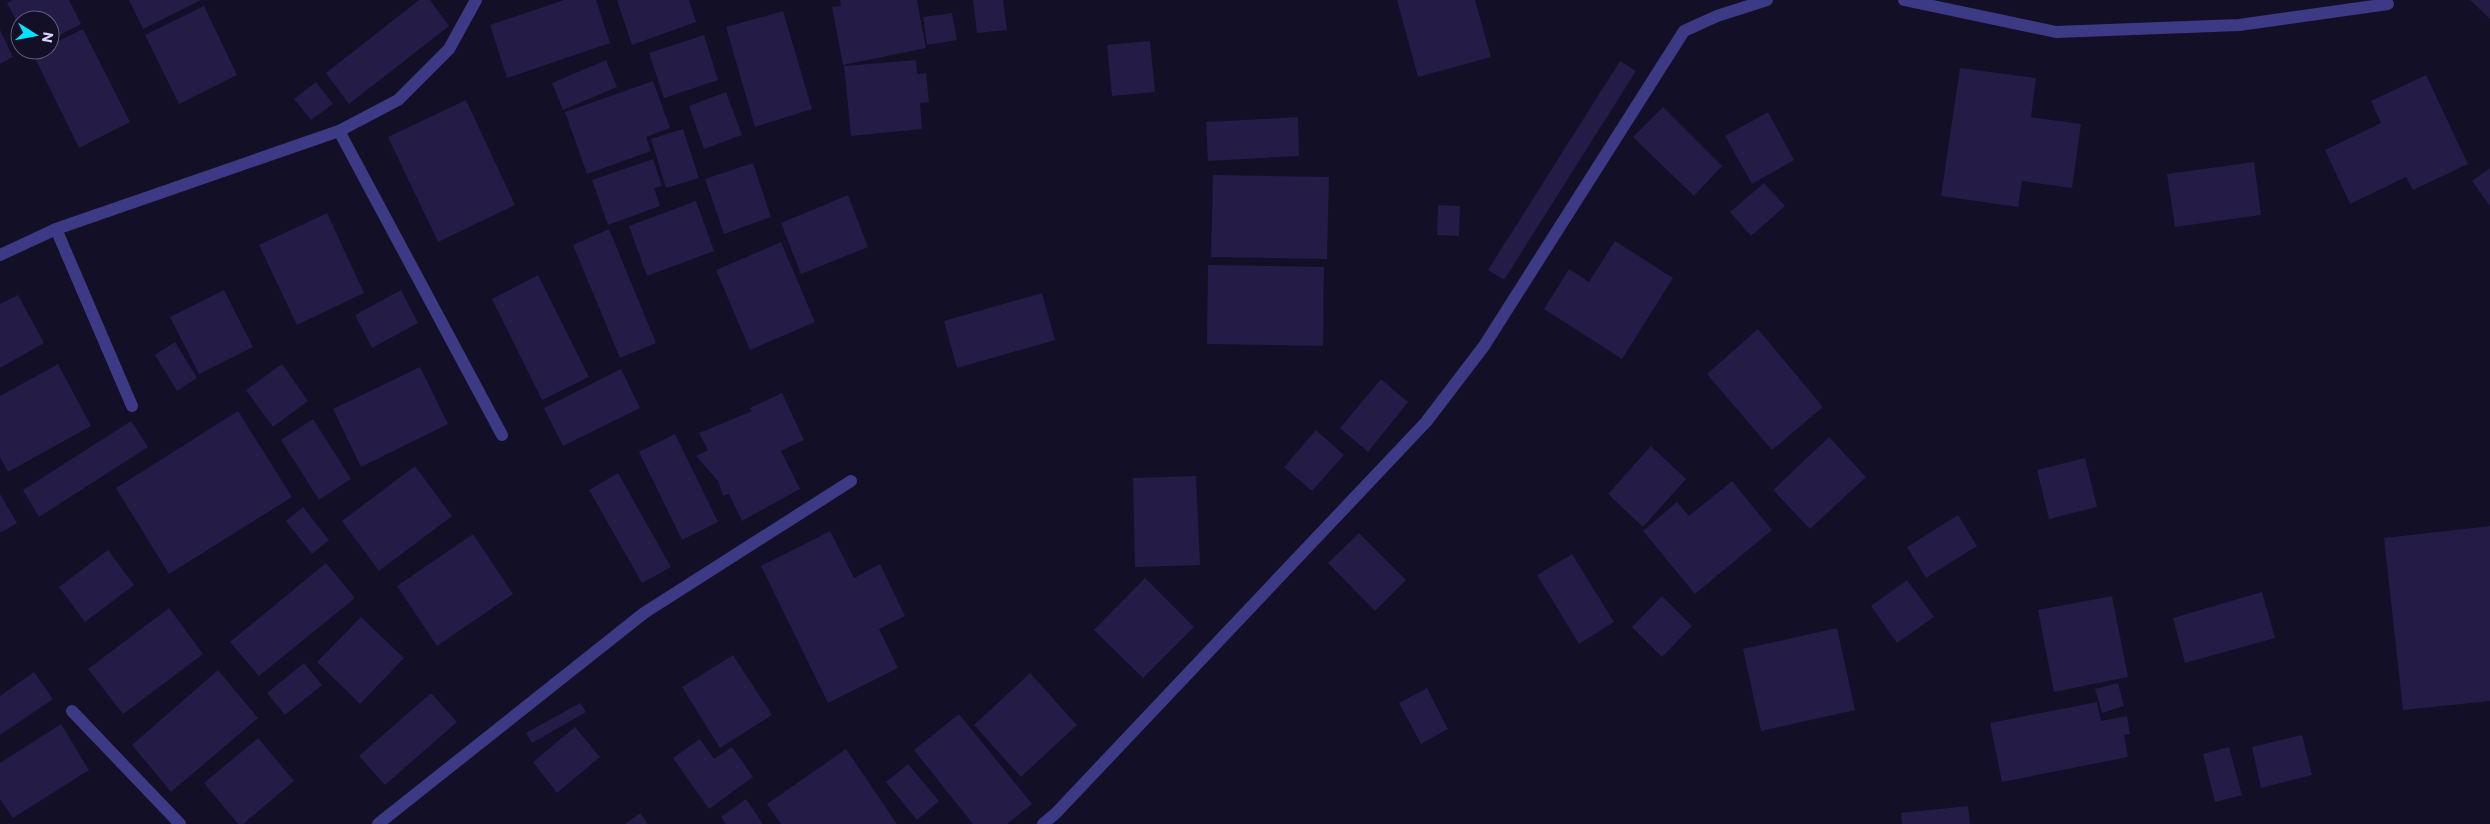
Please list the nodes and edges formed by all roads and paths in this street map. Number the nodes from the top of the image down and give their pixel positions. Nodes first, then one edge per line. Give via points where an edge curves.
1 (476, 0) edge
2 (1767, 0) edge
3 (1904, 0) edge
4 (2388, 4) dead end
5 (339, 131) junction
6 (56, 229) junction
7 (0, 255) edge
8 (132, 406) dead end
9 (502, 435) dead end
10 (851, 481) dead end
11 (72, 711) dead end
12 (180, 824) edge
13 (378, 824) edge
14 (1043, 824) edge

1 - 5 street via 449,49 398,100
2 - 14 street via 1717,16 1684,31 1484,346 1426,422
3 - 4 street via 2056,32 2239,25
5 - 6 street
5 - 9 street
6 - 7 street
6 - 8 street
10 - 13 street via 644,612
11 - 12 street

